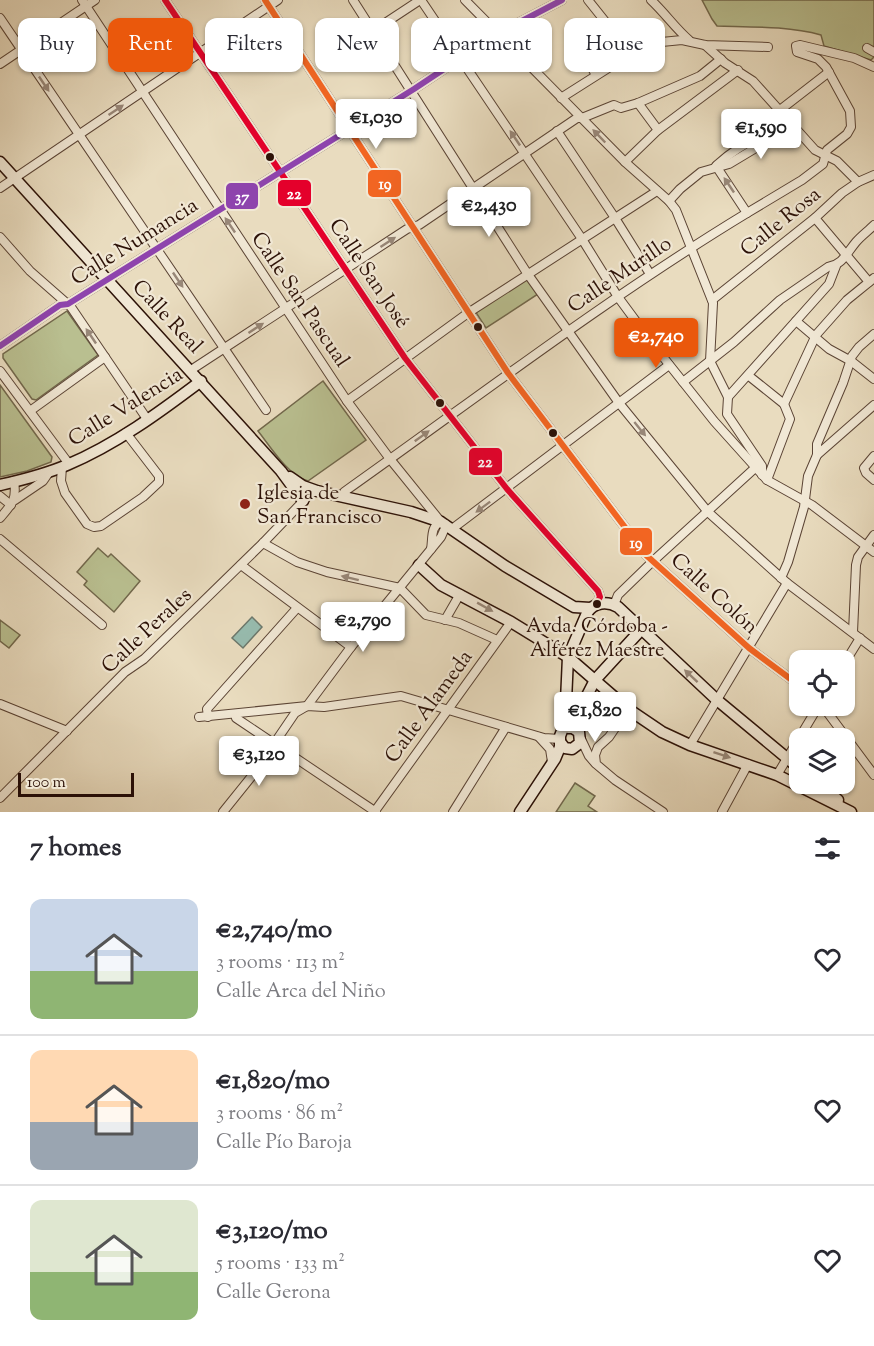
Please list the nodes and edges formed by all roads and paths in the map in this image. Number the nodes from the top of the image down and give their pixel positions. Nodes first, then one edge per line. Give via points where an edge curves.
1 (95, 0) edge
2 (165, 0) edge
3 (278, 0) edge
4 (353, 0) edge
5 (421, 0) edge
6 (465, 0) edge
7 (562, 0) edge
8 (588, 0) edge
9 (651, 0) edge
10 (84, 3) edge
11 (267, 3) edge
12 (0, 18) edge
13 (64, 18) edge
14 (364, 18) edge
15 (394, 18) edge
16 (433, 18) edge
17 (482, 18) edge
18 (528, 18) edge
19 (602, 18) edge
20 (690, 41) junction
21 (665, 42) edge
22 (18, 45) edge
23 (705, 45) junction
24 (768, 47) dead end
25 (18, 52) edge
26 (200, 53) junction
27 (721, 60) junction
28 (0, 64) edge
29 (874, 67) edge
30 (738, 70) junction
31 (36, 72) edge
32 (397, 72) edge
33 (439, 72) edge
34 (470, 72) edge
35 (535, 72) edge
36 (594, 72) edge
37 (601, 72) edge
38 (829, 72) junction
39 (596, 75) junction
40 (409, 91) junction
41 (142, 92) junction
42 (561, 98) junction
43 (638, 103) junction
44 (780, 110) junction
45 (582, 118) junction
46 (791, 123) junction
47 (348, 130) junction
48 (658, 130) junction
49 (557, 131) junction
50 (79, 135) junction
51 (526, 154) junction
52 (827, 156) junction
53 (0, 162) edge
54 (625, 162) junction
55 (716, 166) junction
56 (281, 172) junction
57 (874, 175) edge
58 (15, 178) junction
59 (858, 182) junction
60 (0, 188) edge
61 (472, 189) junction
62 (657, 191) junction
63 (669, 201) junction
64 (220, 209) junction
65 (747, 213) junction
66 (615, 218) junction
67 (815, 218) junction
68 (874, 225) edge
69 (412, 228) junction
70 (0, 237) edge
71 (582, 239) junction
72 (156, 248) junction
73 (690, 248) junction
74 (848, 256) junction
75 (836, 266) junction
76 (345, 270) junction
77 (527, 273) junction
78 (650, 274) junction
79 (107, 279) junction
80 (872, 280) edge
81 (618, 297) junction
82 (712, 300) junction
83 (68, 304) junction
84 (286, 309) junction
85 (468, 313) junction
86 (796, 321) junction
87 (567, 331) junction
88 (874, 334) edge
89 (815, 338) junction
90 (0, 346) edge
91 (225, 348) junction
92 (105, 357) junction
93 (405, 358) junction
94 (710, 361) junction
95 (851, 361) junction
96 (669, 365) junction
97 (191, 370) junction
98 (0, 371) edge
99 (508, 373) junction
100 (749, 376) junction
101 (874, 379) edge
102 (201, 381) junction
103 (683, 382) junction
104 (728, 398) junction
105 (347, 401) junction
106 (619, 403) junction
107 (783, 404) junction
108 (874, 405) edge
109 (266, 410) dead end
110 (30, 411) junction
111 (450, 416) junction
112 (147, 419) junction
113 (126, 433) junction
114 (563, 447) junction
115 (817, 455) junction
116 (874, 456) edge
117 (390, 459) junction
118 (60, 467) junction
119 (755, 468) junction
120 (281, 471) junction
121 (764, 477) junction
122 (874, 480) edge
123 (14, 482) junction
124 (0, 485) edge
125 (507, 489) junction
126 (318, 491) junction
127 (0, 496) edge
128 (343, 496) junction
129 (303, 501) junction
130 (804, 501) junction
131 (13, 502) junction
132 (708, 512) junction
133 (0, 518) edge
134 (446, 525) junction
135 (874, 535) edge
136 (0, 539) edge
137 (263, 543) junction
138 (865, 547) junction
139 (874, 552) edge
140 (652, 562) junction
141 (241, 565) junction
142 (419, 565) junction
143 (784, 581) junction
144 (400, 588) junction
145 (598, 591) junction
146 (460, 594) junction
147 (616, 600) junction
148 (593, 607) junction
149 (297, 608) junction
150 (445, 620) junction
151 (510, 622) junction
152 (102, 625) dead end
153 (639, 627) junction
154 (853, 632) junction
155 (860, 638) junction
156 (497, 640) junction
157 (351, 647) junction
158 (749, 648) junction
159 (874, 649) edge
160 (853, 650) edge
161 (568, 657) junction
162 (789, 678) edge
163 (595, 680) junction
164 (717, 700) junction
165 (0, 704) edge
166 (307, 706) junction
167 (628, 709) junction
168 (447, 710) junction
169 (235, 714) junction
170 (813, 716) edge
171 (829, 716) edge
172 (199, 717) dead end
173 (208, 717) junction
174 (506, 727) junction
175 (67, 731) junction
176 (532, 734) junction
177 (571, 740) junction
178 (600, 744) junction
179 (690, 745) junction
180 (276, 746) junction
181 (787, 759) junction
182 (553, 762) junction
183 (748, 764) junction
184 (596, 765) junction
185 (874, 774) edge
186 (777, 775) junction
187 (830, 794) edge
188 (0, 798) edge
189 (375, 811) edge
190 (223, 812) edge
191 (453, 812) edge
192 (520, 812) edge
193 (663, 812) edge
194 (722, 812) edge
195 (851, 812) edge

1 - 10 street
2 - 26 street, Calle San José
3 - 11 street
4 - 14 street
5 - 15 street
5 - 16 street
6 - 17 street
7 - 18 street, Calle Numancia
8 - 19 street
9 - 20 street
10 - 13 street
10 - 41 street, Calle San Pascual
11 - 26 street
11 - 47 street, Calle Colón
12 - 22 street
20 - 21 street
20 - 23 street
23 - 24 street
23 - 27 street
25 - 28 street
26 - 41 street
26 - 56 street, Calle San José
27 - 30 street
27 - 43 street via 700,76
29 - 38 street via 854,58 797,45 797,52 818,58
30 - 44 street
30 - 48 street
31 -> 50 street
32 - 40 street
33 - 40 street, Calle Numancia
51 -> 34 street
35 - 42 street
36 - 39 street
37 - 39 street
38 - 44 street
38 - 52 street, Calle Murillo via 850,111 851,123 849,130 828,149
39 - 42 street
40 - 47 street, Calle Numancia
40 - 61 street
50 -> 41 street
41 - 64 street, Calle San Pascual
42 - 45 street
43 - 45 street via 621,108 614,105
43 - 48 street
44 - 46 street
45 - 49 street
54 -> 45 street
46 - 52 street via 815,150
46 - 55 street via 726,156
47 - 56 street, Calle Numancia
47 - 69 street, Calle Colón
48 - 54 street
49 - 51 street
49 - 66 street
50 - 58 street
50 - 72 street
51 - 61 street
51 - 71 street
52 - 59 street
52 - 65 street, Calle Murillo via 823,164 802,180
53 - 58 main road, Calle Real
54 - 62 street
55 - 63 street via 701,172
65 -> 55 street
56 - 64 street, Calle Numancia
56 - 76 street, Calle San José
57 - 59 street, Calle Rosa
58 - 60 street
58 - 79 main road, Calle Real
59 - 67 street, Calle Rosa
61 - 69 street
61 - 77 street
62 - 63 street
62 - 66 street
63 - 73 street
64 - 72 street, Calle Numancia
84 -> 64 street, Calle San Pascual
65 - 73 street, Calle Murillo
66 - 71 street
66 - 78 street
67 - 74 street
67 - 82 street, Calle Rosa
68 - 74 street
76 -> 69 street
69 - 85 street, Calle Colón
70 - 83 street via 30,271
71 - 77 street
71 - 81 street
72 - 79 street, Calle Numancia
72 -> 91 street
73 - 78 street, Calle Murillo
73 - 82 street
74 - 75 street
74 - 80 street
75 - 86 street via 830,284
75 - 94 street via 828,267 780,300
76 - 84 street
76 - 93 street, Calle San José
77 - 85 street
77 - 87 street
78 - 81 street, Calle Murillo
79 - 83 street, Calle Numancia
79 - 97 main road, Calle Real
80 - 89 street via 847,300
81 - 87 street, Calle Murillo
81 - 96 street
82 - 94 street
83 - 90 street, Calle Numancia via 60,305
92 -> 83 street
91 -> 84 street
84 - 105 street, Calle San Pascual
85 - 93 street
85 - 99 street, Calle Colón
86 - 89 street
86 - 100 street
87 - 99 street, Calle Murillo
87 - 106 street
88 - 95 street
89 - 95 street
89 - 107 street
91 - 97 street
91 - 109 street
92 - 110 street
92 - 112 street
93 - 105 street
93 - 111 street, Calle San José
94 - 103 street
94 - 104 street
95 - 101 street
95 - 115 street via 817,444
96 - 103 street
96 - 106 street
97 - 102 main road, Calle Real
98 - 110 street
99 - 111 street, Calle Murillo
99 - 114 street, Calle Colón
100 - 104 street
100 - 107 street
102 - 112 main road, Calle Valencia
102 - 120 main road, Calle Real
103 - 119 street
104 - 121 street via 727,414 762,466
105 - 117 street, Calle San Pascual
106 - 114 street
106 -> 132 street
107 - 121 street via 790,419
108 - 115 street
110 - 118 street
117 -> 111 street, Calle Murillo
111 - 125 street, Calle San José
112 - 113 main road, Calle Valencia
113 - 118 main road, Calle Valencia
113 - 118 street via 159,476 159,482 101,526 87,524 65,493
114 - 125 street
114 - 140 street, Calle Colón
115 - 130 street via 809,470
116 - 122 street via 864,470
117 - 128 street, Calle Murillo
117 - 134 street, Calle San Pascual
118 - 123 main road, Calle Valencia
118 - 131 street
119 - 121 street
119 - 132 street
120 - 126 main road
120 - 129 main road
121 - 130 street
123 - 124 main road, Calle Valencia
123 - 131 street
125 -> 134 street
125 - 145 street, Calle San José
126 - 128 main road
126 - 129 street, Calle Perales
127 - 131 street
128 - 134 main road via 411,512
129 - 137 street, Calle Perales
130 - 138 street
130 - 143 street
131 - 133 street
132 - 140 street
132 - 143 street
134 - 142 street
134 - 148 main road via 574,607
135 - 138 street
136 - 152 street
137 - 141 street, Calle Perales
144 -> 137 street via 327,572
138 - 139 street
138 - 154 street via 856,565
140 - 147 street
140 - 158 street, Calle Colón
141 - 149 street
141 - 175 street, Calle Perales
142 - 144 street
142 - 146 main road via 437,582
143 - 154 street
143 - 158 street
144 - 150 street via 423,612
144 - 157 street
145 - 147 street
145 - 148 street via 600,597
146 - 150 street
146 -> 151 main road
147 - 148 main road
147 - 153 main road
148 - 161 main road
149 - 157 street
149 - 173 street via 207,709
150 - 156 street
151 - 156 street, Calle Alameda
151 - 161 main road
153 - 163 main road via 638,633
164 -> 153 main road
154 - 155 street
155 - 159 street
155 - 160 street
156 - 168 street, Calle Alameda
157 - 166 street
158 - 162 street, Calle Colón
158 - 164 street
161 - 163 main road
161 - 177 main road
163 - 167 main road
163 - 177 main road via 573,721
164 - 179 street
164 - 181 main road
165 - 175 street
166 - 168 street via 401,696
166 - 169 street
166 - 180 street via 295,713
167 - 178 street
167 - 179 main road
168 - 174 street
168 - 189 street, Calle Alameda
169 - 173 street
169 - 180 street
170 - 181 street
171 - 185 street
172 - 173 street
174 - 176 street
174 - 191 street
175 - 188 street, Calle Perales
176 - 177 street
176 - 182 street via 544,740
177 - 178 street
177 - 182 main road
177 - 184 street
178 - 184 street
179 -> 183 main road
180 - 189 street
180 - 190 street
181 - 186 street
182 - 192 main road
183 - 186 main road
183 - 194 street
184 - 193 street
186 - 195 main road
187 - 195 main road

